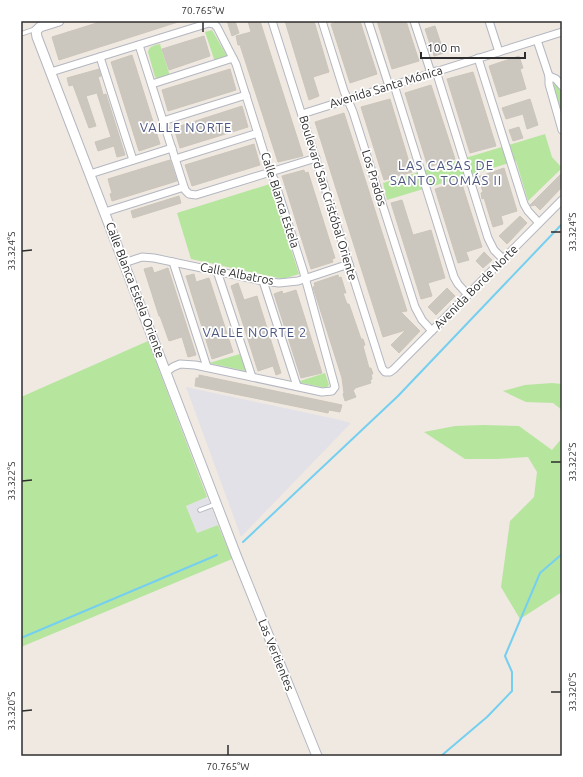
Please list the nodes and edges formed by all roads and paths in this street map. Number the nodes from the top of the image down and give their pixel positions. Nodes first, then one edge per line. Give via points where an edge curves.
1 (59, 21) edge
2 (322, 21) edge
3 (368, 21) edge
4 (414, 21) edge
5 (489, 21) edge
6 (272, 22) edge
7 (40, 27) junction
8 (562, 32) edge
9 (21, 34) edge
10 (537, 40) junction
11 (139, 45) junction
12 (499, 52) junction
13 (100, 57) junction
14 (233, 58) junction
15 (478, 58) junction
16 (51, 72) junction
17 (433, 72) junction
18 (548, 76) junction
19 (152, 84) junction
20 (391, 86) junction
21 (562, 86) edge
22 (246, 95) junction
23 (348, 99) junction
24 (302, 114) junction
25 (164, 122) junction
26 (562, 130) edge
27 (258, 133) junction
28 (172, 148) junction
29 (316, 158) junction
30 (175, 159) junction
31 (133, 160) junction
32 (270, 172) junction
33 (90, 174) junction
34 (186, 191) junction
35 (562, 200) edge
36 (105, 212) junction
37 (538, 223) junction
38 (503, 259) junction
39 (173, 262) junction
40 (124, 263) junction
41 (349, 264) junction
42 (217, 271) junction
43 (305, 279) junction
44 (263, 281) junction
45 (468, 295) junction
46 (432, 331) junction
47 (207, 367) junction
48 (166, 372) junction
49 (388, 372) joint
50 (252, 377) junction
51 (297, 386) junction
52 (216, 504) junction
53 (200, 510) dead end
54 (236, 555) joint
55 (317, 756) edge

1 - 7 street
2 - 23 street, Los Prados
3 - 20 street
4 - 17 street
5 - 12 street
6 - 24 street, Boulevard San Cristóbal Oriente
7 - 9 lane
7 - 16 street, Calle Blanca Estela Oriente via 36,34
8 - 10 street, Avenida Santa Mónica
10 - 12 street, Avenida Santa Mónica
10 - 18 street
11 - 13 street
11 - 14 street, Calle Blanca Estela via 209,23 217,26
11 - 19 street
12 - 15 street, Avenida Santa Mónica
13 - 16 street
13 - 31 street
14 - 19 street
14 - 22 street, Calle Blanca Estela
15 - 17 street, Avenida Santa Mónica
15 - 37 street via 524,204
16 - 33 street, Calle Blanca Estela Oriente
17 - 20 street, Avenida Santa Mónica
17 - 38 street via 488,238 494,250
18 - 21 street via 559,81
18 - 26 street via 548,84
19 - 25 street
20 - 23 street, Avenida Santa Mónica
20 - 45 street via 454,277
22 - 25 street
22 - 27 street, Calle Blanca Estela
23 - 24 street, Avenida Santa Mónica
23 - 46 street, Los Prados via 415,307
24 - 29 street, Boulevard San Cristóbal Oriente
25 - 28 street
27 - 30 street
27 - 32 street, Calle Blanca Estela
28 - 30 street
28 - 31 street
29 - 32 street
29 - 41 street, Boulevard San Cristóbal Oriente
30 - 34 street
31 - 33 street
32 - 34 street via 196,195
32 - 43 street, Calle Blanca Estela
33 - 36 street, Calle Blanca Estela Oriente
34 - 36 street
35 - 37 street, Avenida Borde Norte
36 - 40 street, Calle Blanca Estela Oriente
37 - 38 street, Avenida Borde Norte
38 - 45 street, Avenida Borde Norte
39 - 40 street, Calle Albatros via 142,257
39 - 42 street, Calle Albatros
39 - 47 street
40 - 48 street, Calle Blanca Estela Oriente
41 - 43 street, Calle Albatros
41 - 49 street, Boulevard San Cristóbal Oriente via 383,371
42 - 44 street, Calle Albatros
42 - 50 street
43 - 44 street, Calle Albatros via 290,283
43 - 51 street, Calle Blanca Estela via 334,389 322,392
44 - 51 street
45 - 46 street, Avenida Borde Norte
46 - 49 street, Avenida Borde Norte
47 - 48 street via 180,364
47 - 50 street
48 - 52 street, Calle Blanca Estela Oriente
50 - 51 street
52 - 53 lane
52 - 54 street, Calle Blanca Estela Oriente
54 - 55 street, Las Vertientes

